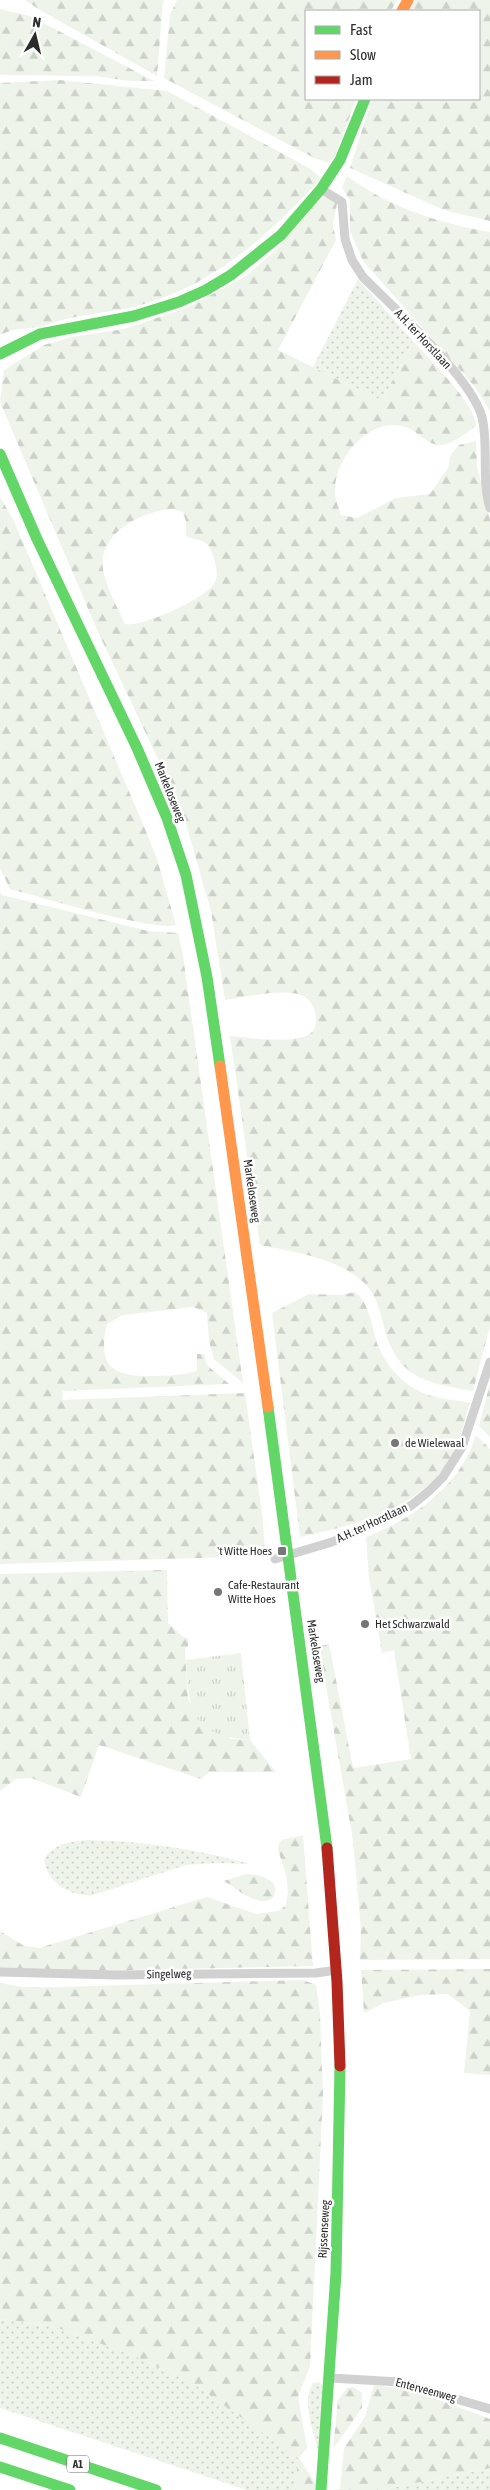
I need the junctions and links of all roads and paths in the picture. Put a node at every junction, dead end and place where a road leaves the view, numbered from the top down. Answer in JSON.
{"nodes":[{"id":1,"x":365,"y":100,"type":"edge"},
{"id":2,"x":321,"y":189,"type":"junction"},
{"id":3,"x":0,"y":354,"type":"edge"},
{"id":4,"x":0,"y":454,"type":"edge"},
{"id":5,"x":490,"y":508,"type":"edge"},
{"id":6,"x":490,"y":1362,"type":"edge"},
{"id":7,"x":288,"y":1556,"type":"junction"},
{"id":8,"x":275,"y":1559,"type":"dead end"},
{"id":9,"x":337,"y":1970,"type":"junction"},
{"id":10,"x":0,"y":1972,"type":"edge"},
{"id":11,"x":331,"y":2378,"type":"junction"},
{"id":12,"x":490,"y":2409,"type":"edge"},
{"id":13,"x":0,"y":2438,"type":"edge"},
{"id":14,"x":0,"y":2467,"type":"edge"},
{"id":15,"x":70,"y":2490,"type":"edge"},
{"id":16,"x":156,"y":2490,"type":"edge"},
{"id":17,"x":321,"y":2490,"type":"edge"}],
"edges":[{"from":1,"to":2,"type":"main road"},
{"from":2,"to":3,"type":"main road"},
{"from":2,"to":5,"type":"street","name":"A.H. ter Horstlaan"},
{"from":4,"to":7,"type":"main road","name":"Markeloseweg"},
{"from":6,"to":7,"type":"street","name":"A.H. ter Horstlaan"},
{"from":7,"to":8,"type":"street","name":"A.H. ter Horstlaan"},
{"from":7,"to":9,"type":"main road","name":"Markeloseweg"},
{"from":9,"to":10,"type":"street","name":"Singelweg"},
{"from":9,"to":11,"type":"main road","name":"Rijssenseweg"},
{"from":11,"to":12,"type":"street","name":"Enterveenweg"},
{"from":11,"to":17,"type":"main road","name":"Rijssenseweg"},
{"from":13,"to":16,"type":"main road","number":"A1"},
{"from":14,"to":15,"type":"main road","number":"A1"}]}
